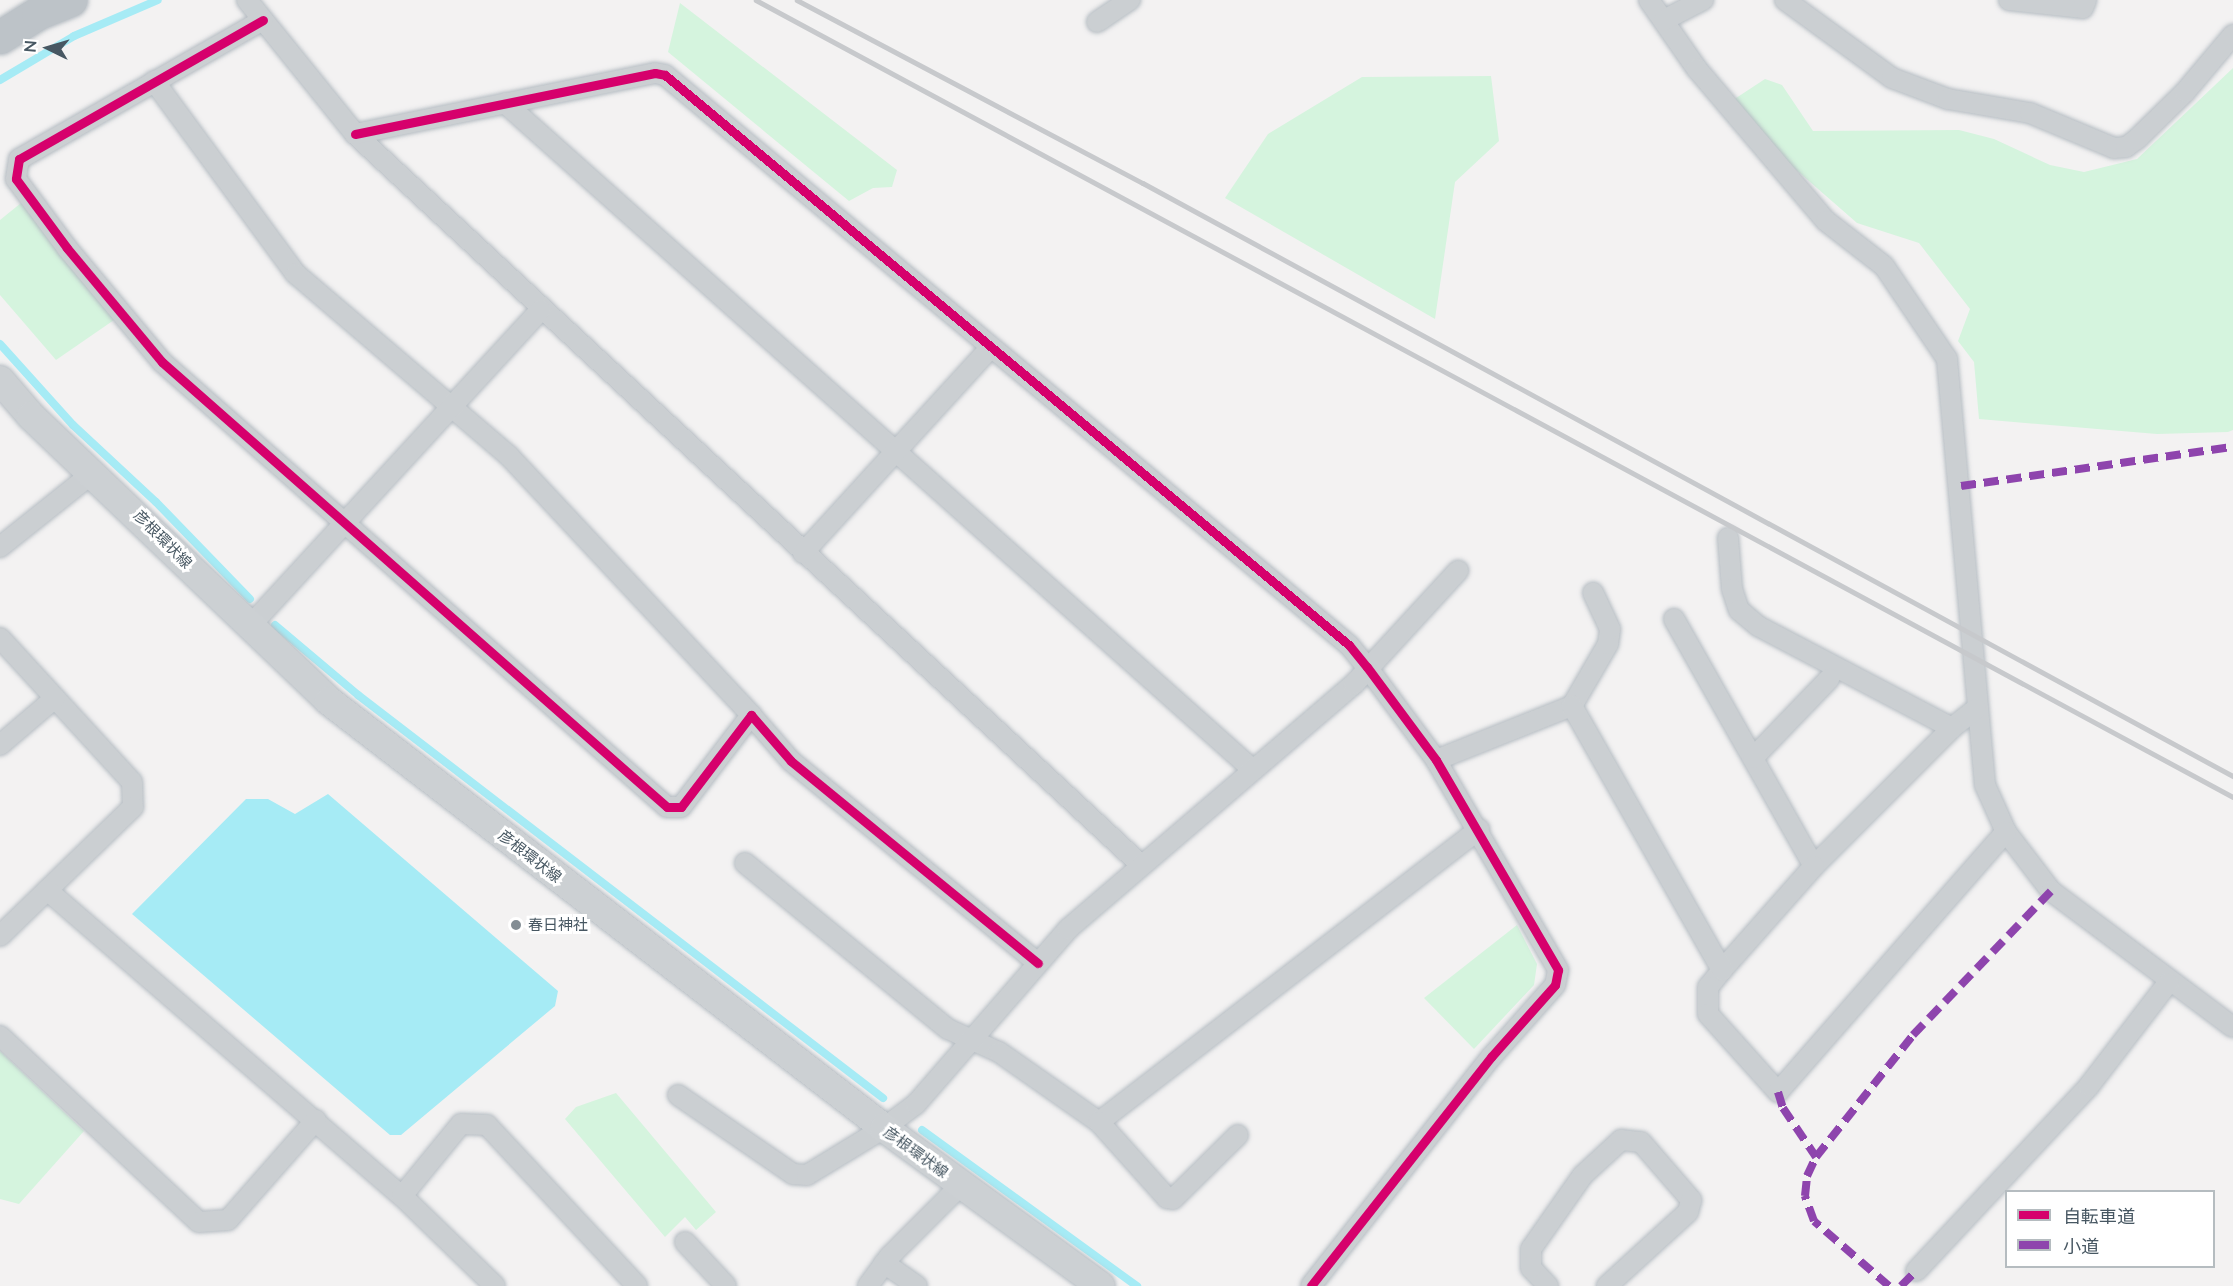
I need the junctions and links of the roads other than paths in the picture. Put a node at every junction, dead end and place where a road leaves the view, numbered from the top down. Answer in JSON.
{"nodes":[{"id":1,"x":71,"y":0,"type":"edge"},
{"id":2,"x":247,"y":0,"type":"edge"},
{"id":3,"x":1130,"y":0,"type":"edge"},
{"id":4,"x":1649,"y":0,"type":"edge"},
{"id":5,"x":1703,"y":0,"type":"edge"},
{"id":6,"x":1785,"y":0,"type":"edge"},
{"id":7,"x":2008,"y":0,"type":"edge"},
{"id":8,"x":2086,"y":0,"type":"edge"},
{"id":9,"x":263,"y":20,"type":"junction"},
{"id":10,"x":1664,"y":20,"type":"junction"},
{"id":11,"x":1097,"y":22,"type":"dead end"},
{"id":12,"x":2233,"y":34,"type":"edge"},
{"id":13,"x":0,"y":37,"type":"edge"},
{"id":14,"x":154,"y":81,"type":"junction"},
{"id":15,"x":505,"y":103,"type":"junction"},
{"id":16,"x":355,"y":134,"type":"junction"},
{"id":17,"x":541,"y":310,"type":"junction"},
{"id":18,"x":992,"y":347,"type":"junction"},
{"id":19,"x":0,"y":380,"type":"edge"},
{"id":20,"x":453,"y":407,"type":"junction"},
{"id":21,"x":896,"y":452,"type":"junction"},
{"id":22,"x":94,"y":472,"type":"junction"},
{"id":23,"x":345,"y":525,"type":"junction"},
{"id":24,"x":1728,"y":538,"type":"dead end"},
{"id":25,"x":0,"y":547,"type":"edge"},
{"id":26,"x":804,"y":553,"type":"junction"},
{"id":27,"x":1458,"y":570,"type":"dead end"},
{"id":28,"x":1593,"y":593,"type":"dead end"},
{"id":29,"x":1674,"y":619,"type":"dead end"},
{"id":30,"x":249,"y":627,"type":"junction"},
{"id":31,"x":0,"y":638,"type":"edge"},
{"id":32,"x":1367,"y":667,"type":"junction"},
{"id":33,"x":1829,"y":680,"type":"dead end"},
{"id":34,"x":56,"y":698,"type":"junction"},
{"id":35,"x":1572,"y":706,"type":"junction"},
{"id":36,"x":1976,"y":709,"type":"junction"},
{"id":37,"x":752,"y":716,"type":"junction"},
{"id":38,"x":1952,"y":728,"type":"junction"},
{"id":39,"x":0,"y":745,"type":"edge"},
{"id":40,"x":1753,"y":758,"type":"junction"},
{"id":41,"x":1436,"y":760,"type":"junction"},
{"id":42,"x":1253,"y":770,"type":"junction"},
{"id":43,"x":1479,"y":829,"type":"junction"},
{"id":44,"x":2006,"y":832,"type":"junction"},
{"id":45,"x":745,"y":863,"type":"dead end"},
{"id":46,"x":1141,"y":865,"type":"junction"},
{"id":47,"x":1814,"y":866,"type":"junction"},
{"id":48,"x":47,"y":890,"type":"junction"},
{"id":49,"x":0,"y":936,"type":"edge"},
{"id":50,"x":1038,"y":963,"type":"junction"},
{"id":51,"x":1722,"y":970,"type":"junction"},
{"id":52,"x":2168,"y":982,"type":"junction"},
{"id":53,"x":2233,"y":1027,"type":"edge"},
{"id":54,"x":0,"y":1036,"type":"edge"},
{"id":55,"x":974,"y":1041,"type":"junction"},
{"id":56,"x":678,"y":1095,"type":"dead end"},
{"id":57,"x":316,"y":1120,"type":"junction"},
{"id":58,"x":1099,"y":1122,"type":"junction"},
{"id":59,"x":884,"y":1128,"type":"junction"},
{"id":60,"x":1238,"y":1135,"type":"dead end"},
{"id":61,"x":961,"y":1185,"type":"junction"},
{"id":62,"x":402,"y":1196,"type":"junction"},
{"id":63,"x":684,"y":1242,"type":"dead end"},
{"id":64,"x":884,"y":1263,"type":"junction"},
{"id":65,"x":1916,"y":1271,"type":"dead end"},
{"id":66,"x":495,"y":1286,"type":"edge"},
{"id":67,"x":637,"y":1286,"type":"edge"},
{"id":68,"x":726,"y":1286,"type":"edge"},
{"id":69,"x":868,"y":1286,"type":"edge"},
{"id":70,"x":917,"y":1286,"type":"edge"},
{"id":71,"x":1101,"y":1286,"type":"edge"},
{"id":72,"x":1311,"y":1286,"type":"edge"},
{"id":73,"x":1548,"y":1286,"type":"edge"},
{"id":74,"x":1606,"y":1286,"type":"edge"}],
"edges":[{"from":1,"to":13,"type":"highway"},
{"from":2,"to":9,"type":"street"},
{"from":3,"to":11,"type":"street"},
{"from":4,"to":10,"type":"street"},
{"from":5,"to":10,"type":"street"},
{"from":6,"to":12,"type":"street"},
{"from":7,"to":8,"type":"street"},
{"from":9,"to":14,"type":"street"},
{"from":9,"to":16,"type":"street"},
{"from":10,"to":36,"type":"street"},
{"from":14,"to":20,"type":"street"},
{"from":14,"to":23,"type":"street"},
{"from":15,"to":16,"type":"street"},
{"from":15,"to":18,"type":"street"},
{"from":15,"to":21,"type":"street"},
{"from":16,"to":17,"type":"street"},
{"from":17,"to":20,"type":"street"},
{"from":17,"to":26,"type":"street"},
{"from":18,"to":21,"type":"street"},
{"from":18,"to":32,"type":"street"},
{"from":19,"to":22,"type":"main road","name":"彦根環状線"},
{"from":20,"to":23,"type":"street"},
{"from":20,"to":37,"type":"street"},
{"from":21,"to":26,"type":"street"},
{"from":21,"to":42,"type":"street"},
{"from":22,"to":25,"type":"street"},
{"from":22,"to":30,"type":"main road","name":"彦根環状線"},
{"from":23,"to":30,"type":"street"},
{"from":23,"to":37,"type":"street"},
{"from":24,"to":38,"type":"street"},
{"from":26,"to":46,"type":"street"},
{"from":27,"to":32,"type":"street"},
{"from":28,"to":35,"type":"street"},
{"from":29,"to":40,"type":"street"},
{"from":30,"to":59,"type":"main road","name":"彦根環状線"},
{"from":31,"to":34,"type":"street"},
{"from":32,"to":41,"type":"street"},
{"from":32,"to":42,"type":"street"},
{"from":33,"to":40,"type":"street"},
{"from":34,"to":39,"type":"street"},
{"from":34,"to":48,"type":"street"},
{"from":35,"to":41,"type":"street"},
{"from":35,"to":51,"type":"street"},
{"from":36,"to":38,"type":"street"},
{"from":36,"to":44,"type":"street"},
{"from":37,"to":50,"type":"street"},
{"from":38,"to":47,"type":"street"},
{"from":40,"to":47,"type":"street"},
{"from":41,"to":43,"type":"street"},
{"from":42,"to":46,"type":"street"},
{"from":43,"to":58,"type":"street"},
{"from":43,"to":72,"type":"street"},
{"from":44,"to":51,"type":"street"},
{"from":44,"to":52,"type":"street"},
{"from":45,"to":55,"type":"street"},
{"from":46,"to":50,"type":"street"},
{"from":47,"to":51,"type":"street"},
{"from":48,"to":49,"type":"street"},
{"from":48,"to":57,"type":"street"},
{"from":50,"to":55,"type":"street"},
{"from":52,"to":53,"type":"street"},
{"from":52,"to":65,"type":"street"},
{"from":54,"to":57,"type":"street"},
{"from":55,"to":58,"type":"street"},
{"from":55,"to":59,"type":"street"},
{"from":56,"to":59,"type":"street"},
{"from":57,"to":62,"type":"street"},
{"from":58,"to":60,"type":"street"},
{"from":59,"to":61,"type":"main road","name":"彦根環状線"},
{"from":61,"to":64,"type":"street"},
{"from":61,"to":71,"type":"main road","name":"彦根環状線"},
{"from":62,"to":66,"type":"street"},
{"from":62,"to":67,"type":"street"},
{"from":63,"to":68,"type":"street"},
{"from":64,"to":69,"type":"street"},
{"from":64,"to":70,"type":"street"},
{"from":73,"to":74,"type":"street"}]}
